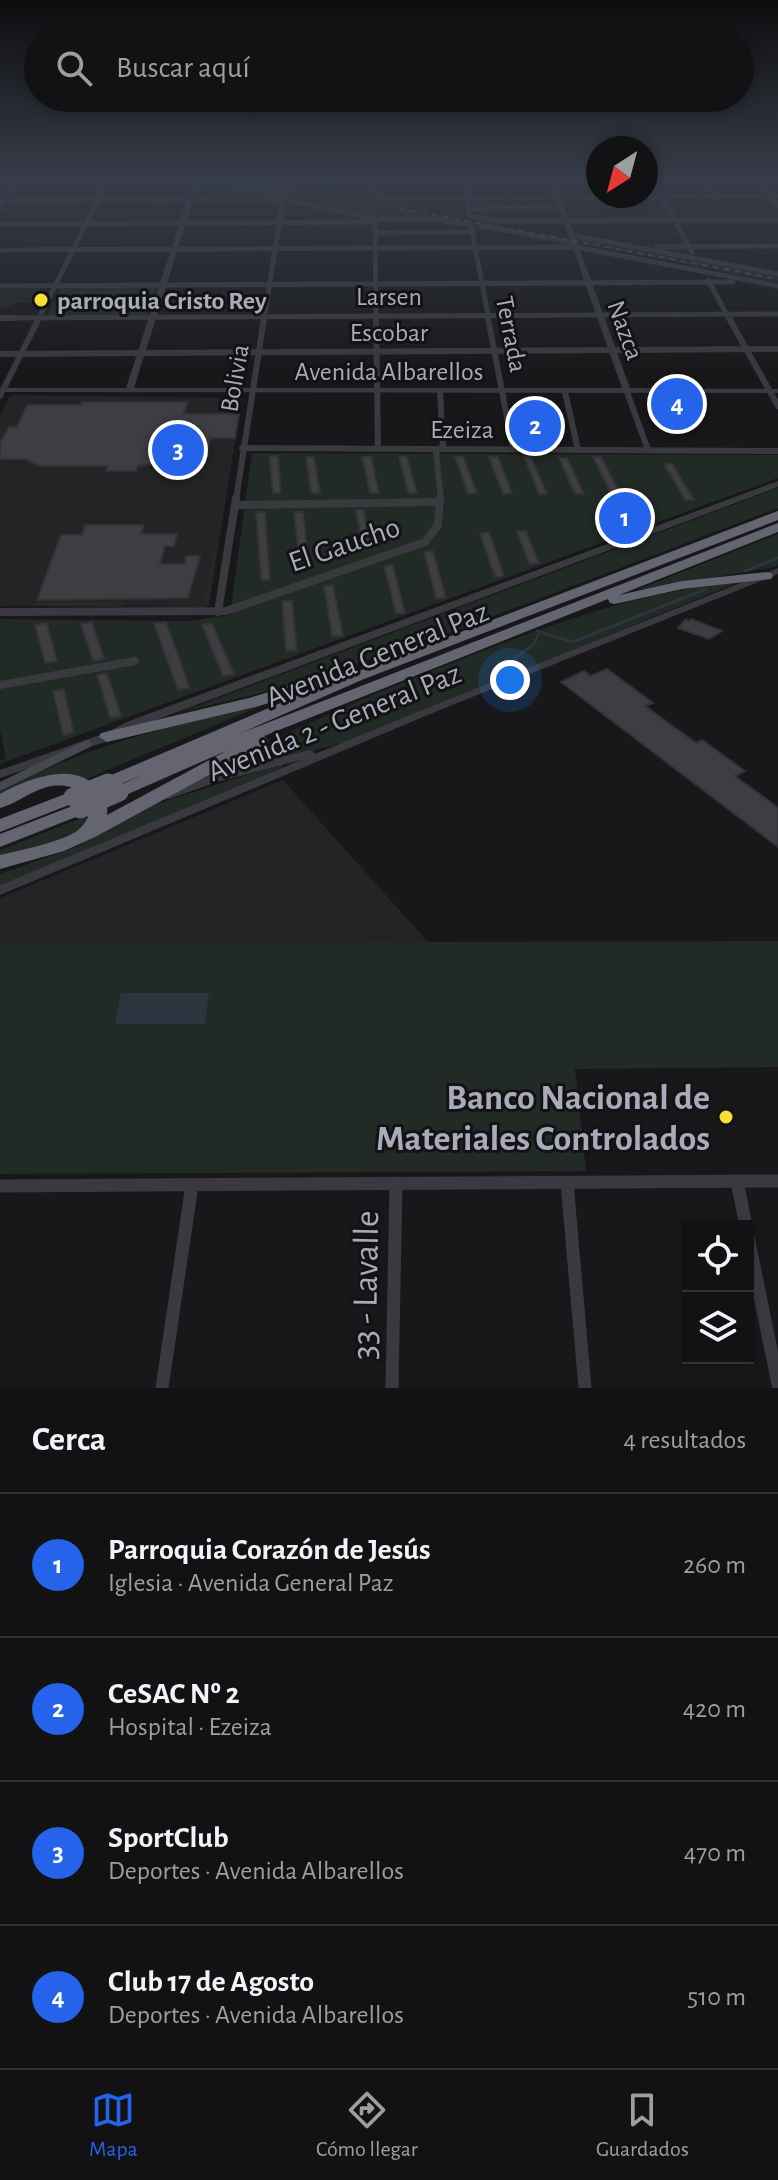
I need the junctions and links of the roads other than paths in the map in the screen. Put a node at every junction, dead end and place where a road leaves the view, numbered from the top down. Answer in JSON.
{"nodes":[{"id":1,"x":574,"y":242,"type":"edge"},
{"id":2,"x":77,"y":243,"type":"edge"},
{"id":3,"x":176,"y":243,"type":"edge"},
{"id":4,"x":276,"y":243,"type":"edge"},
{"id":5,"x":377,"y":243,"type":"edge"},
{"id":6,"x":474,"y":243,"type":"edge"},
{"id":7,"x":559,"y":243,"type":"edge"},
{"id":8,"x":577,"y":243,"type":"edge"},
{"id":9,"x":582,"y":243,"type":"edge"},
{"id":10,"x":687,"y":243,"type":"edge"},
{"id":11,"x":778,"y":246,"type":"edge"},
{"id":12,"x":475,"y":247,"type":"junction"},
{"id":13,"x":689,"y":247,"type":"junction"},
{"id":14,"x":275,"y":248,"type":"junction"},
{"id":15,"x":377,"y":248,"type":"junction"},
{"id":16,"x":636,"y":248,"type":"junction"},
{"id":17,"x":174,"y":249,"type":"junction"},
{"id":18,"x":0,"y":250,"type":"edge"},
{"id":19,"x":73,"y":250,"type":"junction"},
{"id":20,"x":695,"y":258,"type":"junction"},
{"id":21,"x":703,"y":272,"type":"junction"},
{"id":22,"x":778,"y":274,"type":"edge"},
{"id":23,"x":709,"y":282,"type":"junction"},
{"id":24,"x":755,"y":282,"type":"junction"},
{"id":25,"x":377,"y":283,"type":"junction"},
{"id":26,"x":482,"y":283,"type":"junction"},
{"id":27,"x":588,"y":283,"type":"junction"},
{"id":28,"x":271,"y":284,"type":"junction"},
{"id":29,"x":163,"y":285,"type":"junction"},
{"id":30,"x":0,"y":286,"type":"edge"},
{"id":31,"x":55,"y":286,"type":"junction"},
{"id":32,"x":778,"y":286,"type":"edge"},
{"id":33,"x":728,"y":314,"type":"junction"},
{"id":34,"x":778,"y":314,"type":"edge"},
{"id":35,"x":488,"y":315,"type":"junction"},
{"id":36,"x":599,"y":315,"type":"junction"},
{"id":37,"x":378,"y":316,"type":"junction"},
{"id":38,"x":152,"y":317,"type":"junction"},
{"id":39,"x":265,"y":317,"type":"junction"},
{"id":40,"x":0,"y":318,"type":"edge"},
{"id":41,"x":39,"y":318,"type":"junction"},
{"id":42,"x":778,"y":349,"type":"edge"},
{"id":43,"x":613,"y":350,"type":"junction"},
{"id":44,"x":747,"y":350,"type":"junction"},
{"id":45,"x":496,"y":351,"type":"junction"},
{"id":46,"x":377,"y":352,"type":"junction"},
{"id":47,"x":260,"y":353,"type":"junction"},
{"id":48,"x":0,"y":354,"type":"edge"},
{"id":49,"x":22,"y":354,"type":"junction"},
{"id":50,"x":141,"y":354,"type":"junction"},
{"id":51,"x":130,"y":389,"type":"junction"},
{"id":52,"x":252,"y":391,"type":"junction"},
{"id":53,"x":379,"y":391,"type":"junction"},
{"id":54,"x":440,"y":391,"type":"junction"},
{"id":55,"x":502,"y":391,"type":"junction"},
{"id":56,"x":774,"y":391,"type":"edge"},
{"id":57,"x":2,"y":392,"type":"edge"},
{"id":58,"x":565,"y":392,"type":"junction"},
{"id":59,"x":627,"y":392,"type":"junction"},
{"id":60,"x":778,"y":406,"type":"edge"},
{"id":61,"x":242,"y":448,"type":"junction"},
{"id":62,"x":378,"y":449,"type":"junction"},
{"id":63,"x":438,"y":449,"type":"junction"},
{"id":64,"x":513,"y":449,"type":"junction"},
{"id":65,"x":578,"y":450,"type":"junction"},
{"id":66,"x":648,"y":450,"type":"junction"},
{"id":67,"x":778,"y":451,"type":"edge"},
{"id":68,"x":778,"y":484,"type":"edge"},
{"id":69,"x":439,"y":502,"type":"junction"},
{"id":70,"x":235,"y":505,"type":"junction"},
{"id":71,"x":778,"y":515,"type":"edge"},
{"id":72,"x":778,"y":527,"type":"edge"},
{"id":73,"x":772,"y":573,"type":"edge"},
{"id":74,"x":0,"y":612,"type":"edge"},
{"id":75,"x":218,"y":612,"type":"junction"},
{"id":76,"x":555,"y":614,"type":"junction"},
{"id":77,"x":417,"y":653,"type":"junction"},
{"id":78,"x":135,"y":661,"type":"dead end"},
{"id":79,"x":0,"y":685,"type":"edge"},
{"id":80,"x":347,"y":696,"type":"junction"},
{"id":81,"x":107,"y":737,"type":"junction"},
{"id":82,"x":356,"y":741,"type":"junction"},
{"id":83,"x":86,"y":744,"type":"junction"},
{"id":84,"x":0,"y":774,"type":"edge"},
{"id":85,"x":0,"y":787,"type":"edge"},
{"id":86,"x":113,"y":787,"type":"junction"},
{"id":87,"x":0,"y":802,"type":"edge"},
{"id":88,"x":76,"y":803,"type":"junction"},
{"id":89,"x":135,"y":808,"type":"junction"},
{"id":90,"x":0,"y":826,"type":"edge"},
{"id":91,"x":76,"y":839,"type":"junction"},
{"id":92,"x":0,"y":841,"type":"edge"},
{"id":93,"x":58,"y":846,"type":"junction"},
{"id":94,"x":0,"y":862,"type":"edge"},
{"id":95,"x":0,"y":871,"type":"edge"},
{"id":96,"x":0,"y":890,"type":"edge"},
{"id":97,"x":737,"y":1181,"type":"junction"},
{"id":98,"x":778,"y":1181,"type":"edge"},
{"id":99,"x":396,"y":1183,"type":"junction"},
{"id":100,"x":567,"y":1183,"type":"junction"},
{"id":101,"x":192,"y":1185,"type":"junction"},
{"id":102,"x":0,"y":1186,"type":"edge"},
{"id":103,"x":745,"y":1220,"type":"edge"},
{"id":104,"x":754,"y":1266,"type":"edge"},
{"id":105,"x":778,"y":1384,"type":"edge"},
{"id":106,"x":162,"y":1388,"type":"edge"},
{"id":107,"x":392,"y":1388,"type":"edge"},
{"id":108,"x":585,"y":1388,"type":"edge"}],
"edges":[{"from":1,"to":27,"type":"street","name":"Nazca"},
{"from":2,"to":19,"type":"street"},
{"from":3,"to":17,"type":"street"},
{"from":4,"to":14,"type":"street","name":"Bolivia"},
{"from":5,"to":15,"type":"street"},
{"from":6,"to":12,"type":"street","name":"Terrada"},
{"from":7,"to":12,"type":"street"},
{"from":8,"to":21,"type":"street"},
{"from":9,"to":16,"type":"street"},
{"from":10,"to":13,"type":"street"},
{"from":11,"to":13,"type":"street"},
{"from":12,"to":15,"type":"street"},
{"from":12,"to":26,"type":"street","name":"Terrada"},
{"from":13,"to":16,"type":"street"},
{"from":13,"to":20,"type":"street"},
{"from":14,"to":15,"type":"street"},
{"from":14,"to":17,"type":"street"},
{"from":14,"to":28,"type":"street","name":"Bolivia"},
{"from":15,"to":25,"type":"street"},
{"from":16,"to":20,"type":"street"},
{"from":17,"to":19,"type":"street"},
{"from":17,"to":29,"type":"street"},
{"from":18,"to":19,"type":"street"},
{"from":19,"to":31,"type":"street"},
{"from":20,"to":22,"type":"street"},
{"from":21,"to":23,"type":"street"},
{"from":21,"to":24,"type":"street"},
{"from":23,"to":24,"type":"street"},
{"from":23,"to":27,"type":"street"},
{"from":23,"to":33,"type":"street"},
{"from":24,"to":32,"type":"street"},
{"from":25,"to":26,"type":"street"},
{"from":25,"to":28,"type":"street"},
{"from":25,"to":37,"type":"street"},
{"from":26,"to":27,"type":"street"},
{"from":26,"to":35,"type":"street","name":"Terrada"},
{"from":27,"to":36,"type":"street","name":"Nazca"},
{"from":28,"to":29,"type":"street"},
{"from":28,"to":39,"type":"street","name":"Bolivia"},
{"from":29,"to":31,"type":"street"},
{"from":29,"to":38,"type":"street"},
{"from":30,"to":31,"type":"street"},
{"from":31,"to":41,"type":"street"},
{"from":33,"to":34,"type":"street","name":"Larsen"},
{"from":33,"to":36,"type":"street","name":"Larsen"},
{"from":33,"to":44,"type":"street"},
{"from":35,"to":36,"type":"street","name":"Larsen"},
{"from":35,"to":37,"type":"street","name":"Larsen"},
{"from":35,"to":45,"type":"street","name":"Terrada"},
{"from":36,"to":43,"type":"street","name":"Nazca"},
{"from":37,"to":39,"type":"street","name":"Larsen"},
{"from":37,"to":46,"type":"street"},
{"from":38,"to":39,"type":"street","name":"Larsen"},
{"from":38,"to":41,"type":"street","name":"Larsen"},
{"from":38,"to":50,"type":"street"},
{"from":39,"to":47,"type":"street","name":"Bolivia"},
{"from":40,"to":41,"type":"street","name":"Larsen"},
{"from":41,"to":49,"type":"street"},
{"from":42,"to":44,"type":"street","name":"Escobar"},
{"from":43,"to":44,"type":"street","name":"Escobar"},
{"from":43,"to":45,"type":"street","name":"Escobar"},
{"from":43,"to":59,"type":"street","name":"Nazca"},
{"from":44,"to":56,"type":"street"},
{"from":45,"to":46,"type":"street","name":"Escobar"},
{"from":45,"to":55,"type":"street","name":"Terrada"},
{"from":46,"to":47,"type":"street","name":"Escobar"},
{"from":46,"to":53,"type":"street"},
{"from":47,"to":50,"type":"street","name":"Escobar"},
{"from":47,"to":52,"type":"street","name":"Bolivia"},
{"from":48,"to":49,"type":"street","name":"Escobar"},
{"from":49,"to":50,"type":"street","name":"Escobar"},
{"from":49,"to":57,"type":"street"},
{"from":50,"to":51,"type":"street"},
{"from":51,"to":52,"type":"street","name":"Avenida Albarellos"},
{"from":51,"to":57,"type":"street","name":"Avenida Albarellos"},
{"from":52,"to":53,"type":"street","name":"Avenida Albarellos"},
{"from":52,"to":61,"type":"street","name":"Bolivia"},
{"from":53,"to":54,"type":"street","name":"Avenida Albarellos"},
{"from":53,"to":62,"type":"street"},
{"from":54,"to":55,"type":"street","name":"Avenida Albarellos"},
{"from":54,"to":63,"type":"street","name":"El Gaucho"},
{"from":55,"to":58,"type":"street","name":"Avenida Albarellos"},
{"from":55,"to":64,"type":"street","name":"Terrada"},
{"from":56,"to":59,"type":"street","name":"Avenida Albarellos"},
{"from":56,"to":60,"type":"street"},
{"from":58,"to":59,"type":"street","name":"Avenida Albarellos"},
{"from":58,"to":65,"type":"street"},
{"from":59,"to":66,"type":"street","name":"Nazca"},
{"from":61,"to":62,"type":"street","name":"Ezeiza"},
{"from":61,"to":70,"type":"street","name":"Bolivia"},
{"from":62,"to":63,"type":"street","name":"Ezeiza"},
{"from":63,"to":64,"type":"street","name":"Ezeiza"},
{"from":63,"to":69,"type":"street","name":"El Gaucho"},
{"from":64,"to":65,"type":"street","name":"Ezeiza"},
{"from":65,"to":66,"type":"street","name":"Ezeiza"},
{"from":66,"to":67,"type":"street","name":"Ezeiza"},
{"from":68,"to":81,"type":"street","name":"Avenida General Paz"},
{"from":69,"to":70,"type":"street"},
{"from":69,"to":75,"type":"street","name":"El Gaucho"},
{"from":70,"to":75,"type":"street","name":"Bolivia"},
{"from":71,"to":77,"type":"highway","name":"Avenida General Paz"},
{"from":72,"to":76,"type":"highway","name":"Avenida General Paz"},
{"from":73,"to":76,"type":"highway"},
{"from":73,"to":82,"type":"street","name":"Avenida 2 - General Paz"},
{"from":74,"to":75,"type":"street","name":"El Gaucho"},
{"from":76,"to":80,"type":"highway","name":"Avenida General Paz"},
{"from":77,"to":81,"type":"highway"},
{"from":77,"to":86,"type":"highway","name":"Avenida General Paz"},
{"from":78,"to":79,"type":"street"},
{"from":80,"to":86,"type":"highway","name":"Avenida General Paz"},
{"from":80,"to":89,"type":"highway"},
{"from":81,"to":83,"type":"street","name":"Avenida General Paz"},
{"from":82,"to":89,"type":"street"},
{"from":82,"to":96,"type":"street","name":"Avenida 2 - General Paz"},
{"from":83,"to":84,"type":"street","name":"Avenida General Paz"},
{"from":83,"to":85,"type":"main road"},
{"from":86,"to":88,"type":"highway","name":"Avenida General Paz","bridge":true},
{"from":87,"to":91,"type":"highway"},
{"from":88,"to":90,"type":"highway","name":"Avenida General Paz"},
{"from":88,"to":92,"type":"highway","name":"Avenida General Paz"},
{"from":89,"to":91,"type":"highway"},
{"from":91,"to":93,"type":"highway"},
{"from":93,"to":94,"type":"highway"},
{"from":93,"to":95,"type":"highway"},
{"from":97,"to":98,"type":"street"},
{"from":97,"to":100,"type":"street"},
{"from":97,"to":103,"type":"street"},
{"from":99,"to":100,"type":"street"},
{"from":99,"to":101,"type":"street"},
{"from":99,"to":107,"type":"street","name":"33 - Lavalle"},
{"from":100,"to":108,"type":"street"},
{"from":101,"to":102,"type":"street"},
{"from":101,"to":106,"type":"street"},
{"from":104,"to":105,"type":"street"}]}
